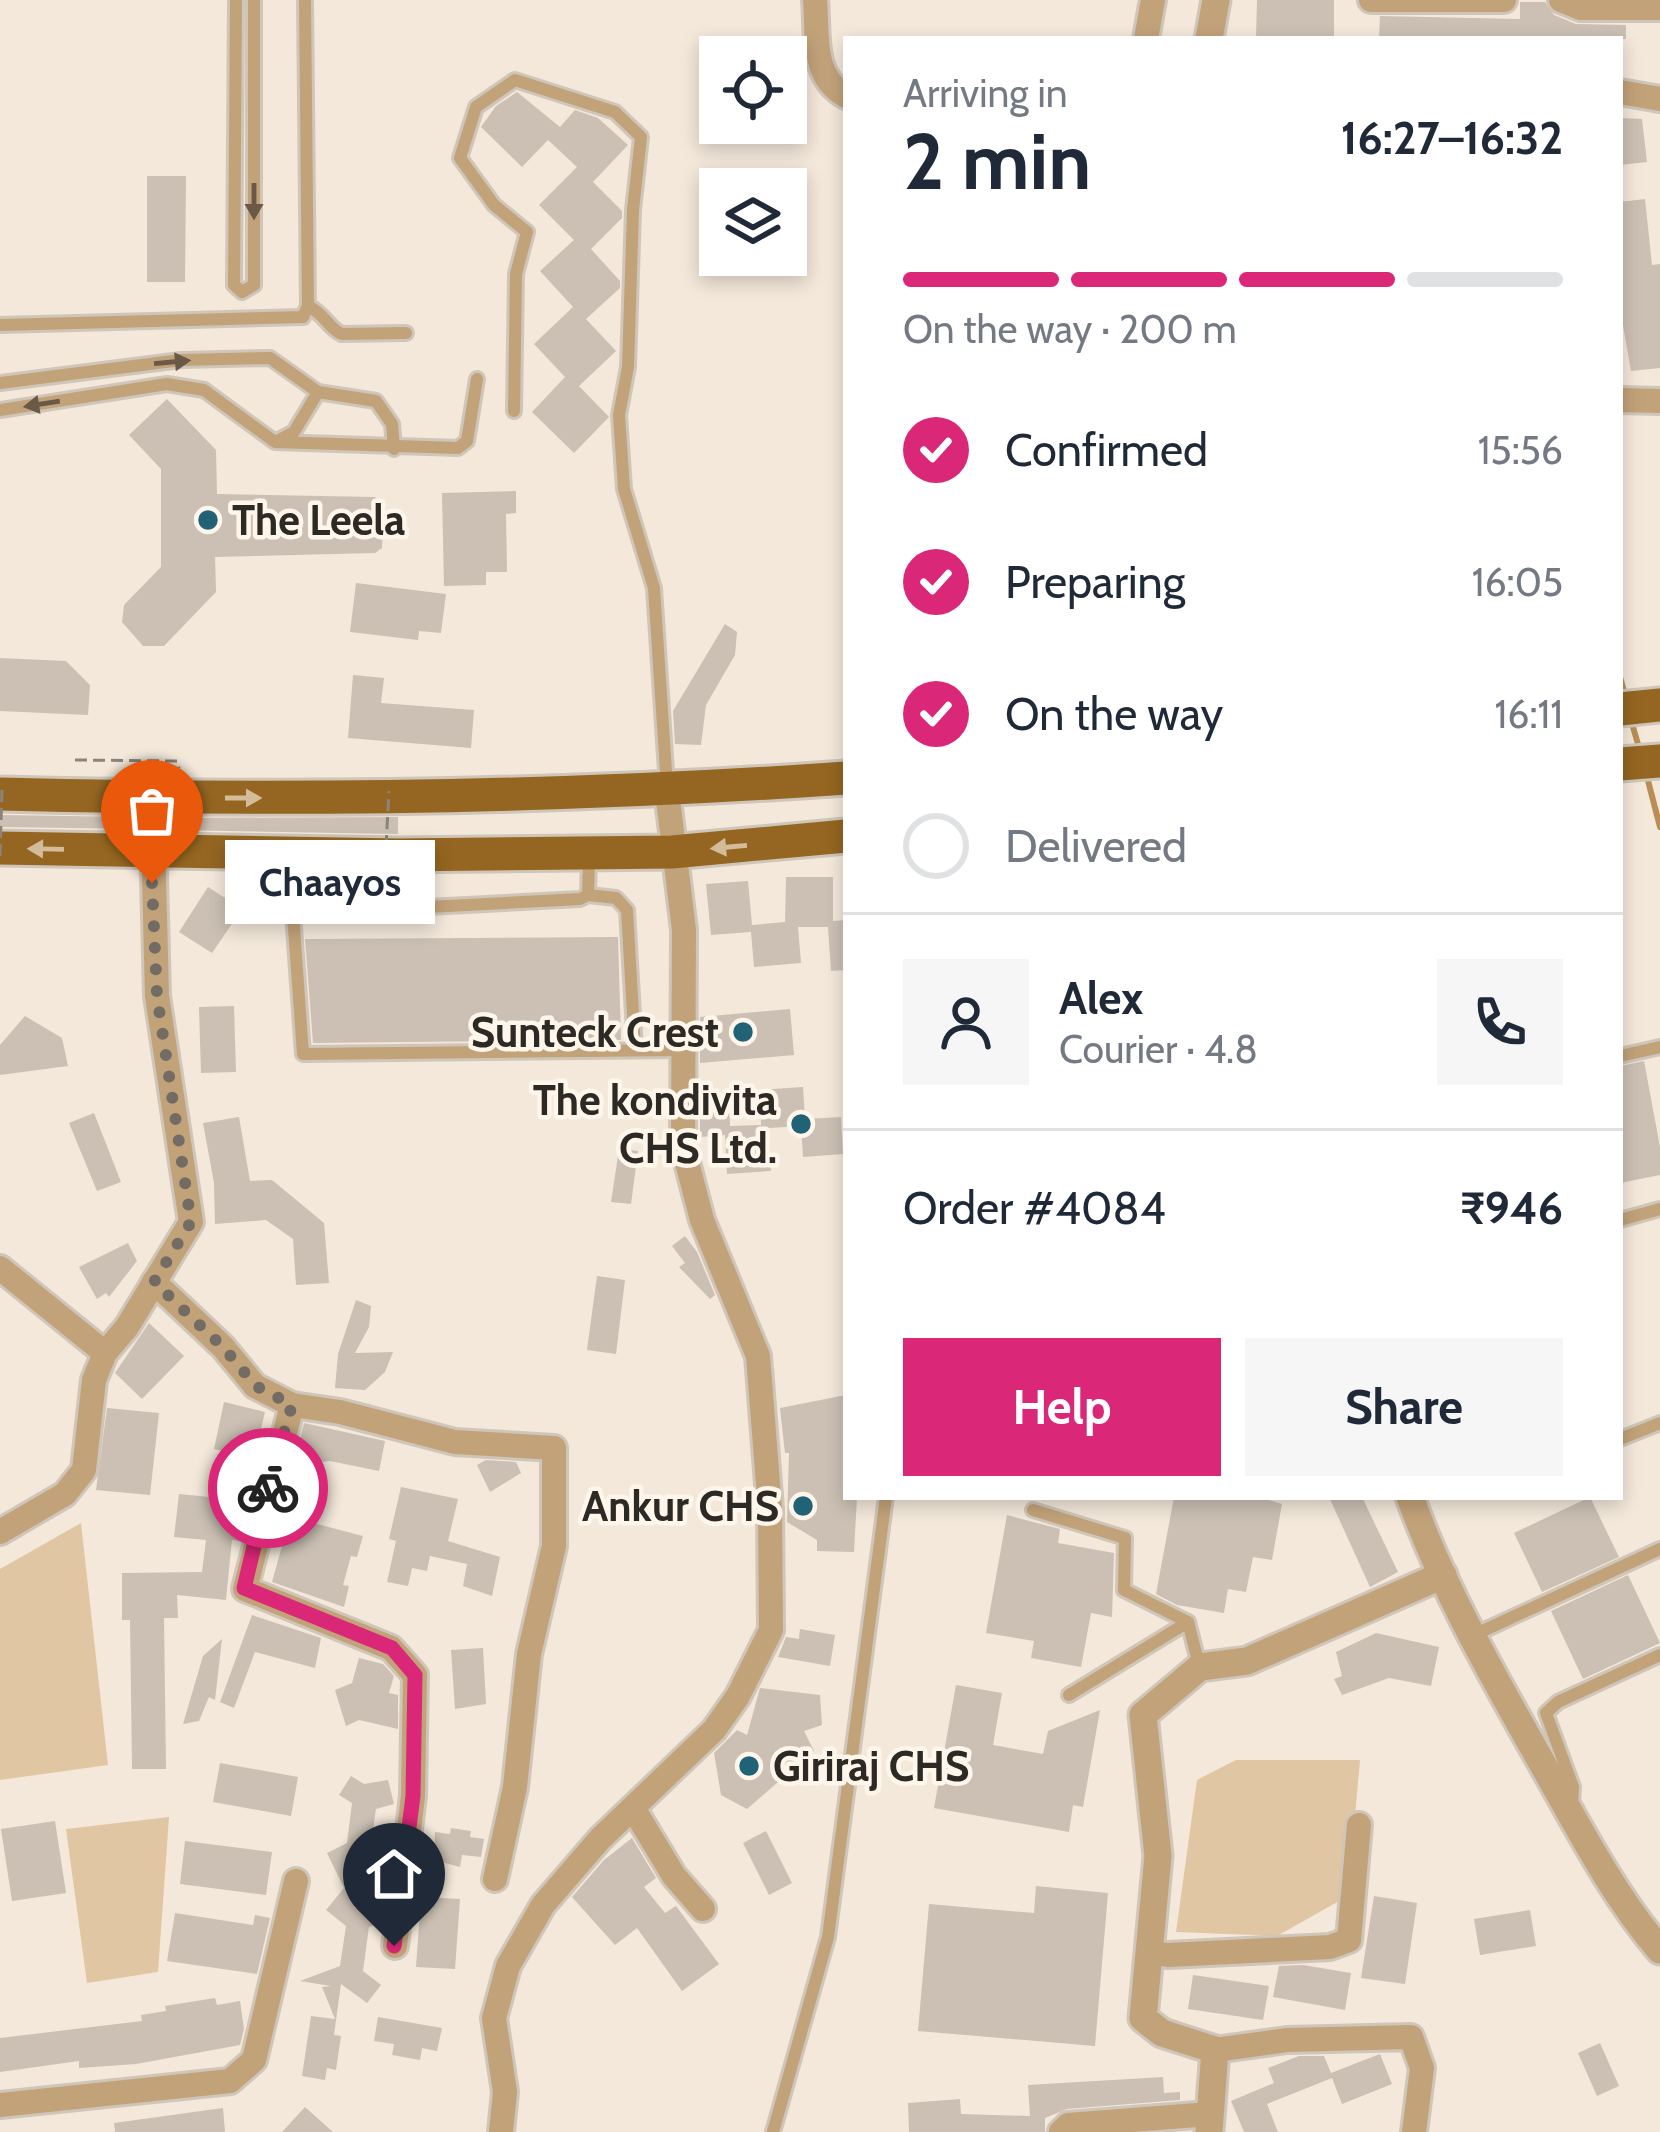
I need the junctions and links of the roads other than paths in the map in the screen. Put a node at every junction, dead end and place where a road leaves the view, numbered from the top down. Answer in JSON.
{"nodes":[{"id":1,"x":236,"y":0,"type":"edge"},
{"id":2,"x":254,"y":0,"type":"edge"},
{"id":3,"x":305,"y":0,"type":"edge"},
{"id":4,"x":815,"y":0,"type":"edge"},
{"id":5,"x":1153,"y":0,"type":"edge"},
{"id":6,"x":1216,"y":0,"type":"edge"},
{"id":7,"x":1370,"y":0,"type":"edge"},
{"id":8,"x":1504,"y":0,"type":"edge"},
{"id":9,"x":1561,"y":0,"type":"edge"},
{"id":10,"x":1660,"y":8,"type":"edge"},
{"id":11,"x":1147,"y":36,"type":"edge"},
{"id":12,"x":1210,"y":36,"type":"edge"},
{"id":13,"x":1623,"y":93,"type":"edge"},
{"id":14,"x":843,"y":94,"type":"edge"},
{"id":15,"x":1660,"y":99,"type":"edge"},
{"id":16,"x":235,"y":128,"type":"junction"},
{"id":17,"x":254,"y":130,"type":"junction"},
{"id":18,"x":242,"y":292,"type":"junction"},
{"id":19,"x":308,"y":306,"type":"junction"},
{"id":20,"x":240,"y":322,"type":"junction"},
{"id":21,"x":0,"y":325,"type":"edge"},
{"id":22,"x":406,"y":333,"type":"dead end"},
{"id":23,"x":477,"y":379,"type":"dead end"},
{"id":24,"x":0,"y":382,"type":"edge"},
{"id":25,"x":318,"y":392,"type":"junction"},
{"id":26,"x":1623,"y":400,"type":"edge"},
{"id":27,"x":1660,"y":401,"type":"edge"},
{"id":28,"x":0,"y":410,"type":"edge"},
{"id":29,"x":514,"y":411,"type":"dead end"},
{"id":30,"x":275,"y":442,"type":"junction"},
{"id":31,"x":394,"y":449,"type":"junction"},
{"id":32,"x":1660,"y":761,"type":"edge"},
{"id":33,"x":1623,"y":764,"type":"edge"},
{"id":34,"x":843,"y":778,"type":"edge"},
{"id":35,"x":667,"y":790,"type":"junction"},
{"id":36,"x":1,"y":791,"type":"edge"},
{"id":37,"x":152,"y":798,"type":"junction"},
{"id":38,"x":843,"y":836,"type":"edge"},
{"id":39,"x":152,"y":851,"type":"junction"},
{"id":40,"x":0,"y":852,"type":"edge"},
{"id":41,"x":672,"y":852,"type":"junction"},
{"id":42,"x":289,"y":853,"type":"junction"},
{"id":43,"x":589,"y":853,"type":"junction"},
{"id":44,"x":589,"y":895,"type":"junction"},
{"id":45,"x":293,"y":914,"type":"junction"},
{"id":46,"x":1660,"y":1047,"type":"edge"},
{"id":47,"x":634,"y":1049,"type":"junction"},
{"id":48,"x":684,"y":1050,"type":"junction"},
{"id":49,"x":1623,"y":1055,"type":"edge"},
{"id":50,"x":1660,"y":1209,"type":"edge"},
{"id":51,"x":1623,"y":1219,"type":"edge"},
{"id":52,"x":0,"y":1268,"type":"edge"},
{"id":53,"x":154,"y":1282,"type":"junction"},
{"id":54,"x":105,"y":1353,"type":"junction"},
{"id":55,"x":292,"y":1405,"type":"junction"},
{"id":56,"x":1660,"y":1424,"type":"edge"},
{"id":57,"x":1623,"y":1438,"type":"edge"},
{"id":58,"x":886,"y":1500,"type":"edge"},
{"id":59,"x":1411,"y":1500,"type":"edge"},
{"id":60,"x":1033,"y":1510,"type":"dead end"},
{"id":61,"x":0,"y":1532,"type":"edge"},
{"id":62,"x":1660,"y":1549,"type":"edge"},
{"id":63,"x":1443,"y":1574,"type":"junction"},
{"id":64,"x":1188,"y":1622,"type":"junction"},
{"id":65,"x":1474,"y":1635,"type":"junction"},
{"id":66,"x":1660,"y":1655,"type":"edge"},
{"id":67,"x":1200,"y":1666,"type":"junction"},
{"id":68,"x":1069,"y":1695,"type":"dead end"},
{"id":69,"x":633,"y":1808,"type":"junction"},
{"id":70,"x":1571,"y":1814,"type":"junction"},
{"id":71,"x":1359,"y":1825,"type":"dead end"},
{"id":72,"x":495,"y":1879,"type":"dead end"},
{"id":73,"x":296,"y":1882,"type":"dead end"},
{"id":74,"x":703,"y":1910,"type":"dead end"},
{"id":75,"x":394,"y":1946,"type":"dead end"},
{"id":76,"x":1660,"y":1950,"type":"edge"},
{"id":77,"x":1149,"y":1952,"type":"junction"},
{"id":78,"x":1215,"y":2050,"type":"junction"},
{"id":79,"x":0,"y":2105,"type":"edge"},
{"id":80,"x":1210,"y":2123,"type":"edge"},
{"id":81,"x":501,"y":2132,"type":"edge"},
{"id":82,"x":773,"y":2132,"type":"edge"},
{"id":83,"x":1061,"y":2132,"type":"edge"},
{"id":84,"x":1414,"y":2132,"type":"edge"}],
"edges":[{"from":1,"to":16,"type":"lane"},
{"from":2,"to":17,"type":"lane"},
{"from":3,"to":19,"type":"lane"},
{"from":4,"to":14,"type":"street"},
{"from":5,"to":11,"type":"street"},
{"from":6,"to":12,"type":"street"},
{"from":7,"to":8,"type":"street"},
{"from":9,"to":10,"type":"street"},
{"from":13,"to":15,"type":"street"},
{"from":16,"to":17,"type":"lane"},
{"from":16,"to":18,"type":"lane"},
{"from":17,"to":18,"type":"lane","one_way":true},
{"from":18,"to":20,"type":"lane"},
{"from":19,"to":20,"type":"lane"},
{"from":19,"to":22,"type":"lane"},
{"from":20,"to":21,"type":"lane"},
{"from":23,"to":31,"type":"lane"},
{"from":24,"to":25,"type":"lane","one_way":true},
{"from":25,"to":30,"type":"lane"},
{"from":25,"to":31,"type":"lane"},
{"from":26,"to":27,"type":"street"},
{"from":30,"to":28,"type":"lane","one_way":true},
{"from":29,"to":35,"type":"lane"},
{"from":30,"to":31,"type":"lane"},
{"from":32,"to":33,"type":"main road"},
{"from":34,"to":35,"type":"main road"},
{"from":37,"to":35,"type":"main road","one_way":true},
{"from":35,"to":41,"type":"street"},
{"from":36,"to":37,"type":"main road"},
{"from":37,"to":39,"type":"street"},
{"from":38,"to":41,"type":"main road","one_way":true},
{"from":39,"to":40,"type":"main road","one_way":true},
{"from":39,"to":42,"type":"main road"},
{"from":39,"to":53,"type":"street"},
{"from":41,"to":43,"type":"main road"},
{"from":41,"to":48,"type":"street"},
{"from":42,"to":43,"type":"main road"},
{"from":42,"to":45,"type":"lane"},
{"from":43,"to":44,"type":"lane"},
{"from":44,"to":45,"type":"lane"},
{"from":44,"to":47,"type":"lane"},
{"from":45,"to":47,"type":"lane"},
{"from":46,"to":49,"type":"lane"},
{"from":47,"to":48,"type":"lane"},
{"from":48,"to":69,"type":"street"},
{"from":50,"to":51,"type":"lane"},
{"from":52,"to":54,"type":"street"},
{"from":53,"to":54,"type":"street"},
{"from":53,"to":55,"type":"street"},
{"from":54,"to":61,"type":"street"},
{"from":55,"to":72,"type":"street"},
{"from":55,"to":75,"type":"street"},
{"from":56,"to":57,"type":"lane"},
{"from":58,"to":82,"type":"lane"},
{"from":59,"to":63,"type":"street"},
{"from":60,"to":64,"type":"lane"},
{"from":62,"to":65,"type":"lane"},
{"from":63,"to":65,"type":"street"},
{"from":63,"to":67,"type":"street"},
{"from":64,"to":67,"type":"lane"},
{"from":64,"to":68,"type":"lane"},
{"from":65,"to":70,"type":"street"},
{"from":66,"to":70,"type":"lane"},
{"from":67,"to":77,"type":"street"},
{"from":69,"to":74,"type":"street"},
{"from":69,"to":81,"type":"street"},
{"from":70,"to":76,"type":"street"},
{"from":71,"to":77,"type":"street"},
{"from":73,"to":79,"type":"street"},
{"from":77,"to":78,"type":"street"},
{"from":78,"to":80,"type":"street"},
{"from":78,"to":84,"type":"street"},
{"from":80,"to":83,"type":"street"}]}
